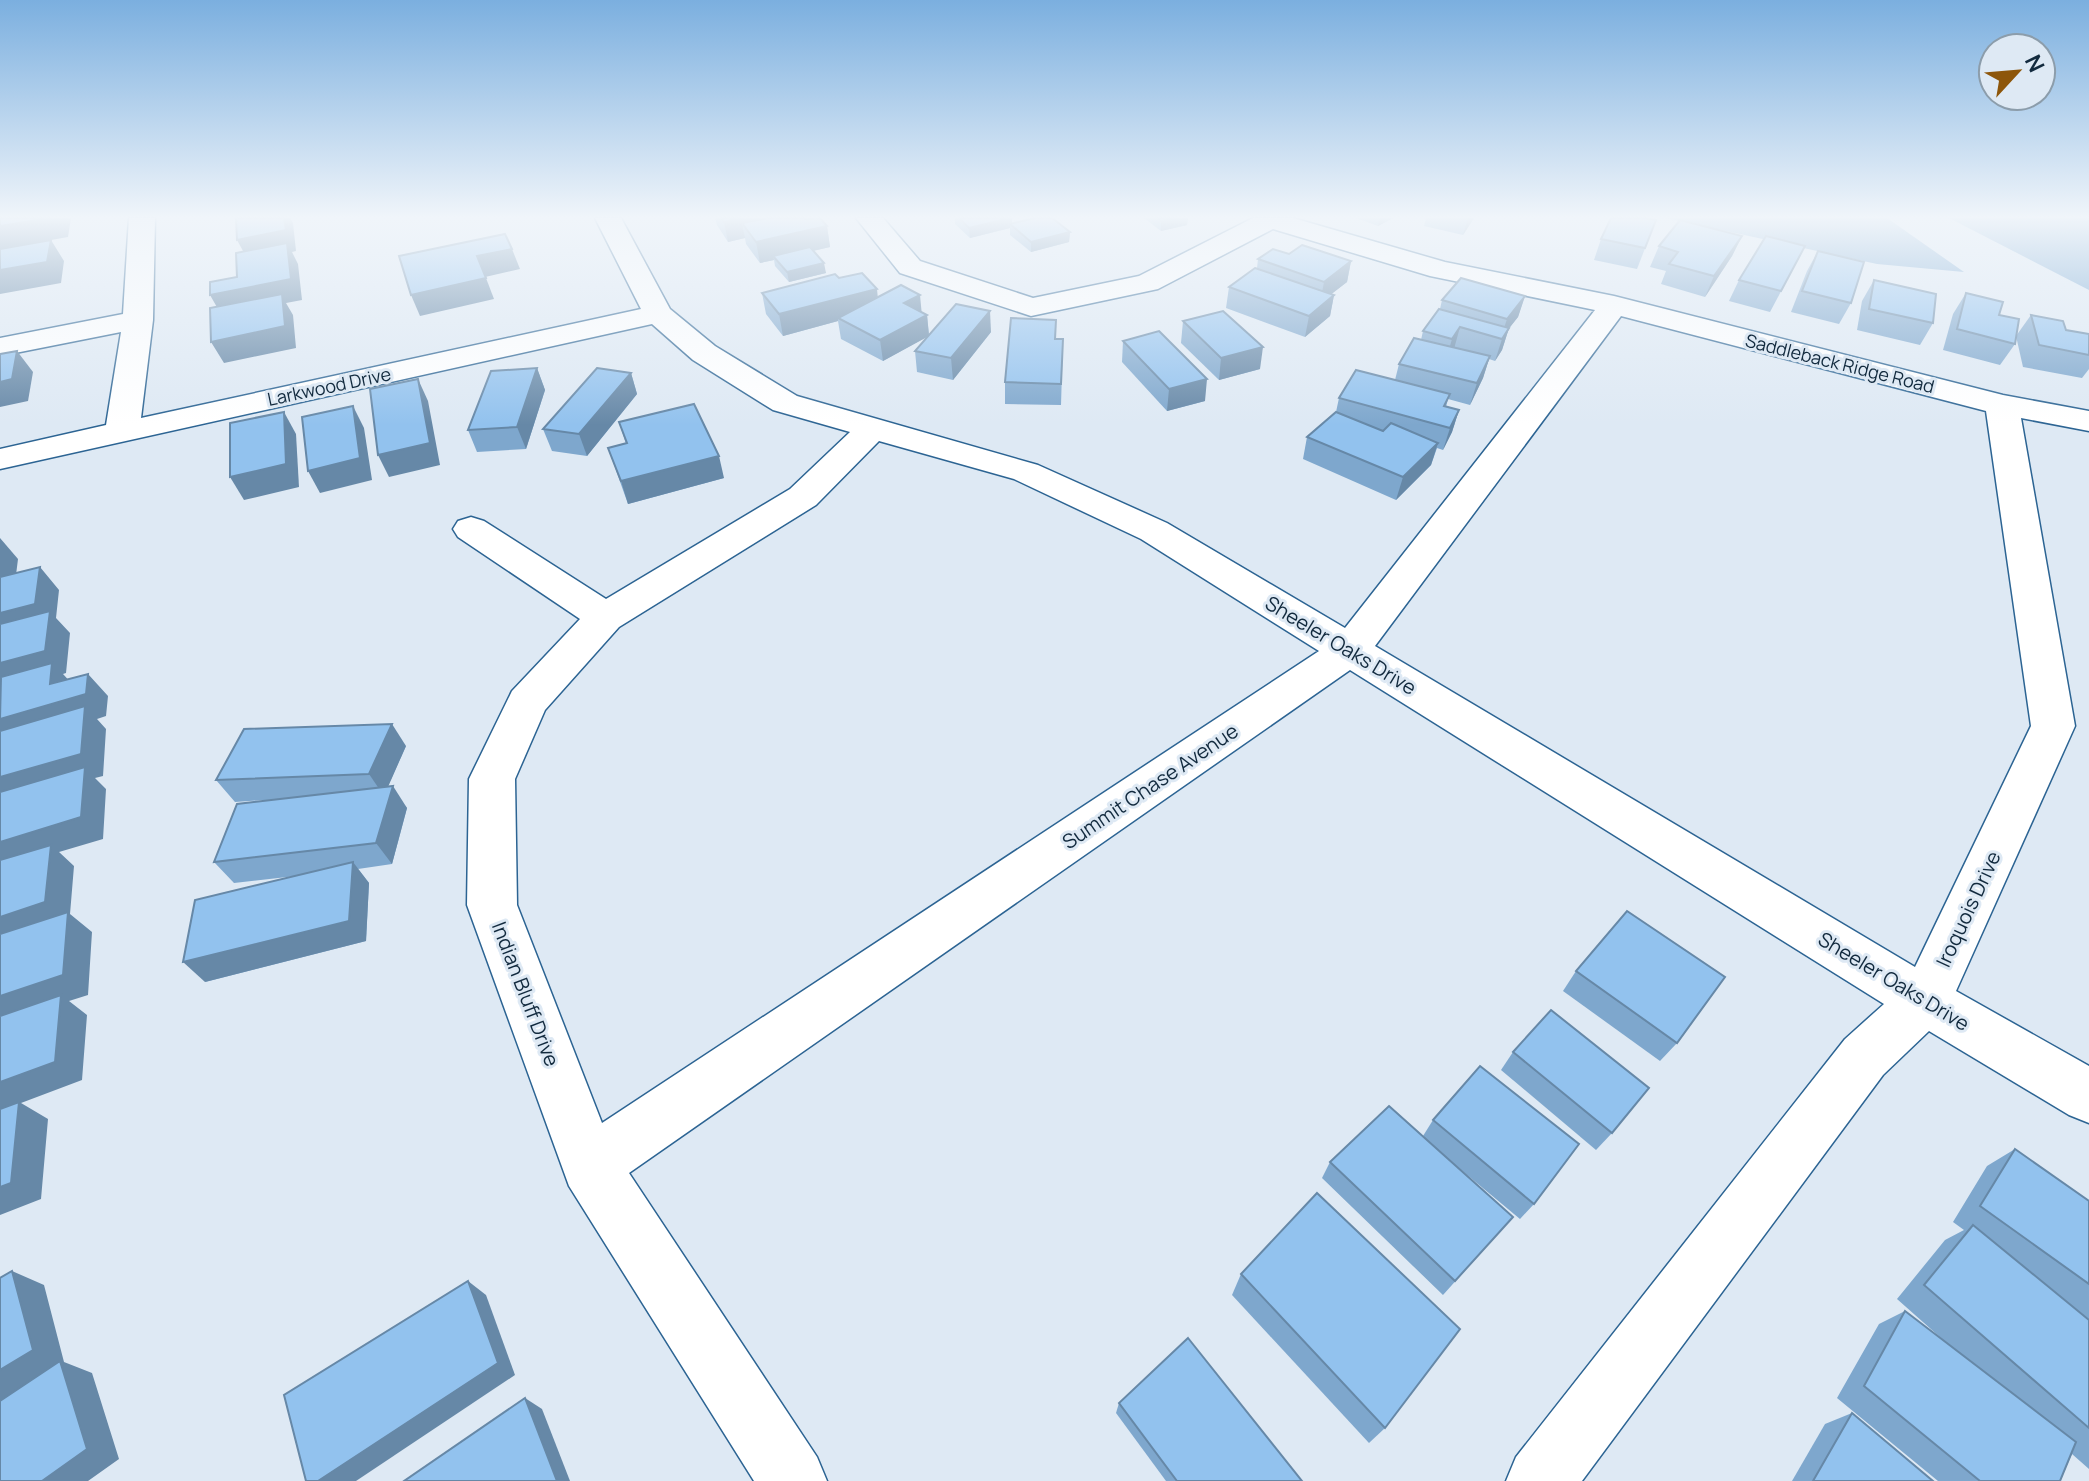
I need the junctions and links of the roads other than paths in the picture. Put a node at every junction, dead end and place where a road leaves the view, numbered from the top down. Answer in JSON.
{"nodes":[{"id":1,"x":139,"y":287,"type":"edge"},
{"id":2,"x":644,"y":287,"type":"edge"},
{"id":3,"x":971,"y":287,"type":"edge"},
{"id":4,"x":1128,"y":287,"type":"edge"},
{"id":5,"x":1525,"y":287,"type":"edge"},
{"id":6,"x":1614,"y":305,"type":"junction"},
{"id":7,"x":658,"y":314,"type":"junction"},
{"id":8,"x":138,"y":320,"type":"junction"},
{"id":9,"x":0,"y":347,"type":"edge"},
{"id":10,"x":2002,"y":405,"type":"junction"},
{"id":11,"x":2089,"y":421,"type":"edge"},
{"id":12,"x":872,"y":429,"type":"junction"},
{"id":13,"x":122,"y":432,"type":"junction"},
{"id":14,"x":0,"y":459,"type":"edge"},
{"id":15,"x":471,"y":529,"type":"dead end"},
{"id":16,"x":605,"y":617,"type":"junction"},
{"id":17,"x":1350,"y":650,"type":"junction"},
{"id":18,"x":1925,"y":1001,"type":"junction"},
{"id":19,"x":2089,"y":1096,"type":"edge"},
{"id":20,"x":590,"y":1165,"type":"junction"},
{"id":21,"x":793,"y":1481,"type":"edge"},
{"id":22,"x":1540,"y":1481,"type":"edge"}],
"edges":[{"from":1,"to":8,"type":"street"},
{"from":2,"to":7,"type":"street","name":"Sheeler Oaks Drive"},
{"from":3,"to":4,"type":"street"},
{"from":5,"to":6,"type":"street","name":"Saddleback Ridge Road"},
{"from":6,"to":10,"type":"street","name":"Saddleback Ridge Road"},
{"from":6,"to":17,"type":"street","name":"Summit Chase Avenue"},
{"from":7,"to":12,"type":"street","name":"Sheeler Oaks Drive"},
{"from":7,"to":13,"type":"street","name":"Larkwood Drive"},
{"from":8,"to":9,"type":"street"},
{"from":8,"to":13,"type":"street"},
{"from":10,"to":11,"type":"street","name":"Saddleback Ridge Road"},
{"from":10,"to":18,"type":"street","name":"Iroquois Drive"},
{"from":12,"to":16,"type":"street","name":"Indian Bluff Drive"},
{"from":12,"to":17,"type":"street","name":"Sheeler Oaks Drive"},
{"from":13,"to":14,"type":"street","name":"Larkwood Drive"},
{"from":15,"to":16,"type":"street"},
{"from":16,"to":20,"type":"street","name":"Indian Bluff Drive"},
{"from":17,"to":18,"type":"street","name":"Sheeler Oaks Drive"},
{"from":17,"to":20,"type":"street","name":"Summit Chase Avenue"},
{"from":18,"to":19,"type":"street","name":"Sheeler Oaks Drive"},
{"from":18,"to":22,"type":"street","name":"Iroquois Drive"},
{"from":20,"to":21,"type":"street","name":"Indian Bluff Drive"}]}
